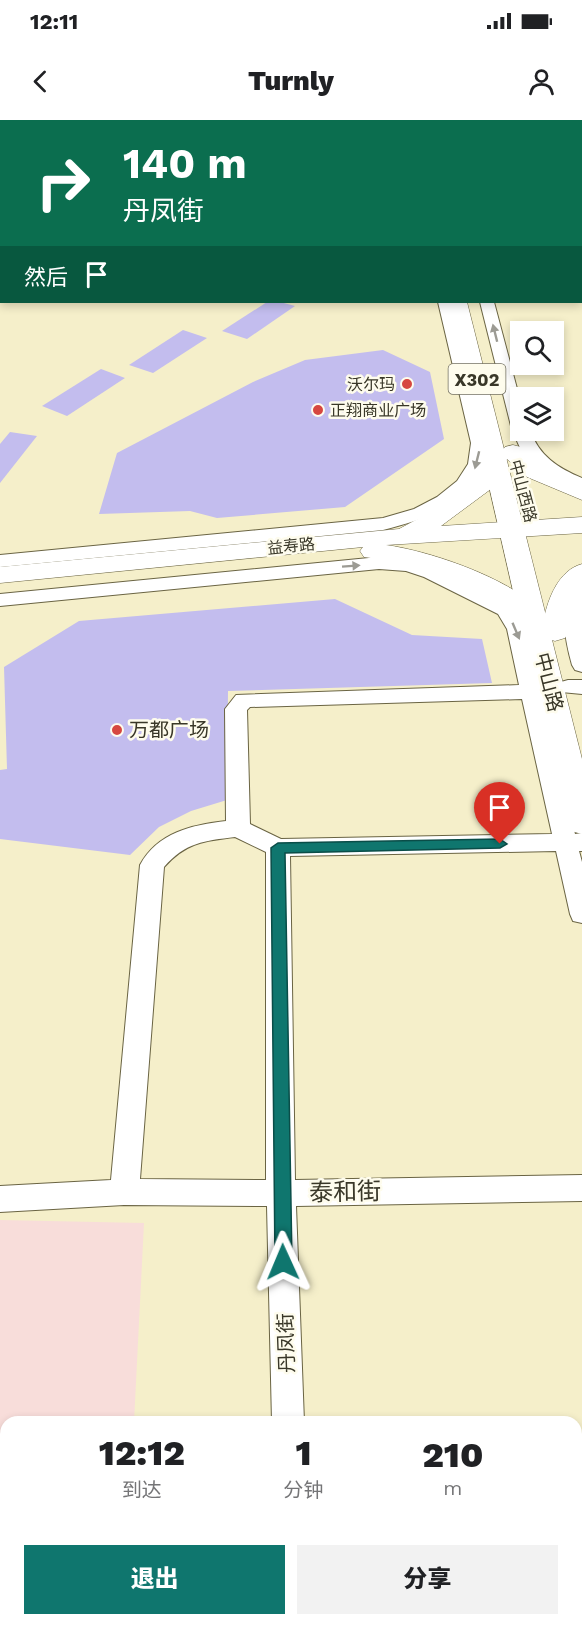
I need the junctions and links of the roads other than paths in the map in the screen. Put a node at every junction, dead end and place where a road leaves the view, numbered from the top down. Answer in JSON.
{"nodes":[{"id":1,"x":445,"y":303,"type":"edge"},
{"id":2,"x":458,"y":303,"type":"edge"},
{"id":3,"x":473,"y":303,"type":"edge"},
{"id":4,"x":487,"y":303,"type":"edge"},
{"id":5,"x":512,"y":442,"type":"edge"},
{"id":6,"x":582,"y":485,"type":"edge"},
{"id":7,"x":582,"y":493,"type":"edge"},
{"id":8,"x":582,"y":525,"type":"edge"},
{"id":9,"x":523,"y":535,"type":"junction"},
{"id":10,"x":582,"y":537,"type":"edge"},
{"id":11,"x":369,"y":544,"type":"junction"},
{"id":12,"x":0,"y":561,"type":"edge"},
{"id":13,"x":582,"y":572,"type":"edge"},
{"id":14,"x":0,"y":575,"type":"edge"},
{"id":15,"x":0,"y":586,"type":"edge"},
{"id":16,"x":582,"y":593,"type":"edge"},
{"id":17,"x":0,"y":600,"type":"edge"},
{"id":18,"x":545,"y":629,"type":"junction"},
{"id":19,"x":563,"y":684,"type":"edge"},
{"id":20,"x":582,"y":741,"type":"edge"},
{"id":21,"x":238,"y":828,"type":"junction"},
{"id":22,"x":577,"y":836,"type":"edge"},
{"id":23,"x":278,"y":848,"type":"junction"},
{"id":24,"x":582,"y":914,"type":"edge"},
{"id":25,"x":582,"y":1188,"type":"edge"},
{"id":26,"x":124,"y":1192,"type":"junction"},
{"id":27,"x":281,"y":1193,"type":"junction"},
{"id":28,"x":0,"y":1199,"type":"edge"},
{"id":29,"x":288,"y":1416,"type":"edge"}],
"edges":[{"from":1,"to":12,"type":"street","one_way":true},
{"from":2,"to":5,"type":"main road","name":"中山西路","number":"X302"},
{"from":3,"to":5,"type":"main road","name":"中山西路","number":"X302"},
{"from":5,"to":4,"type":"street","one_way":true},
{"from":5,"to":6,"type":"street"},
{"from":5,"to":7,"type":"main road"},
{"from":5,"to":9,"type":"main road","name":"中山西路","number":"X302"},
{"from":5,"to":11,"type":"main road"},
{"from":8,"to":9,"type":"main road","name":"益寿路"},
{"from":9,"to":10,"type":"main road","name":"益寿路"},
{"from":9,"to":11,"type":"main road","name":"益寿路"},
{"from":9,"to":18,"type":"main road","name":"中山路","number":"X302"},
{"from":11,"to":14,"type":"main road","name":"益寿路"},
{"from":11,"to":15,"type":"main road","name":"益寿路"},
{"from":11,"to":18,"type":"main road"},
{"from":13,"to":18,"type":"main road"},
{"from":16,"to":19,"type":"street"},
{"from":17,"to":19,"type":"street","one_way":true},
{"from":18,"to":19,"type":"main road","name":"中山路","number":"X302"},
{"from":19,"to":20,"type":"main road","name":"中山路","number":"X302"},
{"from":19,"to":21,"type":"street"},
{"from":19,"to":22,"type":"main road","name":"中山路","number":"X302"},
{"from":21,"to":23,"type":"street"},
{"from":21,"to":26,"type":"street"},
{"from":22,"to":23,"type":"street"},
{"from":22,"to":24,"type":"street"},
{"from":23,"to":27,"type":"street","name":"丹凤街"},
{"from":25,"to":27,"type":"street","name":"泰和街"},
{"from":26,"to":27,"type":"street","name":"泰和街"},
{"from":26,"to":28,"type":"street","name":"泰和街"},
{"from":27,"to":29,"type":"street","name":"丹凤街"}]}
